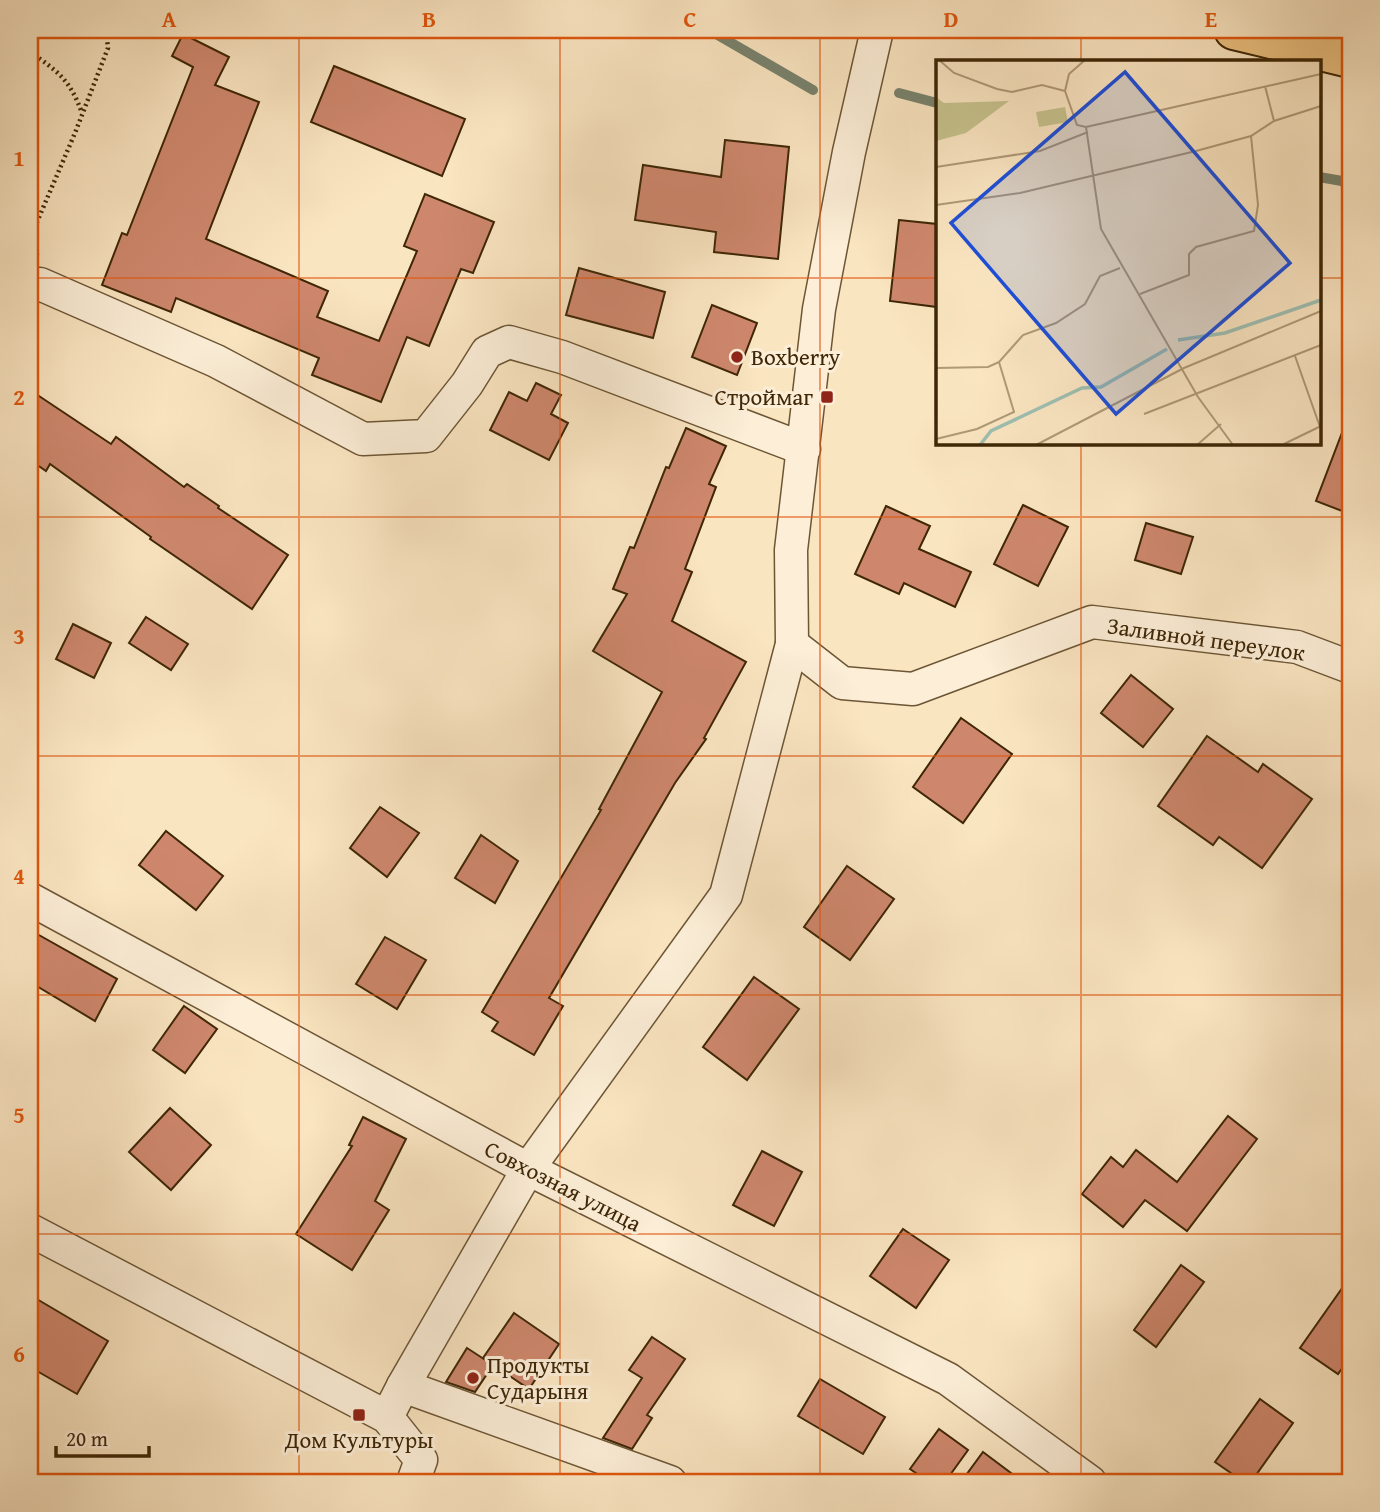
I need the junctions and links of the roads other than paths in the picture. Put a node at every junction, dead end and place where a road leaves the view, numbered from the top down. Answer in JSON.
{"nodes":[{"id":1,"x":877,"y":30,"type":"edge"},
{"id":2,"x":1234,"y":30,"type":"edge"},
{"id":3,"x":1350,"y":58,"type":"edge"},
{"id":4,"x":35,"y":286,"type":"edge"},
{"id":5,"x":804,"y":449,"type":"junction"},
{"id":6,"x":792,"y":643,"type":"junction"},
{"id":7,"x":1350,"y":667,"type":"edge"},
{"id":8,"x":30,"y":899,"type":"edge"},
{"id":9,"x":528,"y":1169,"type":"junction"},
{"id":10,"x":30,"y":1230,"type":"edge"},
{"id":11,"x":402,"y":1386,"type":"junction"},
{"id":12,"x":387,"y":1417,"type":"junction"},
{"id":13,"x":413,"y":1482,"type":"edge"},
{"id":14,"x":670,"y":1482,"type":"edge"},
{"id":15,"x":1090,"y":1482,"type":"edge"}],
"edges":[{"from":1,"to":5,"type":"street"},
{"from":2,"to":3,"type":"highway"},
{"from":4,"to":5,"type":"street"},
{"from":5,"to":6,"type":"street"},
{"from":6,"to":7,"type":"street","name":"Заливной переулок"},
{"from":6,"to":9,"type":"street"},
{"from":8,"to":9,"type":"street","name":"Совхозная улица"},
{"from":9,"to":11,"type":"street"},
{"from":9,"to":15,"type":"street","name":"Совхозная улица"},
{"from":10,"to":12,"type":"street"},
{"from":11,"to":12,"type":"street"},
{"from":11,"to":14,"type":"street"},
{"from":12,"to":13,"type":"street"}]}
